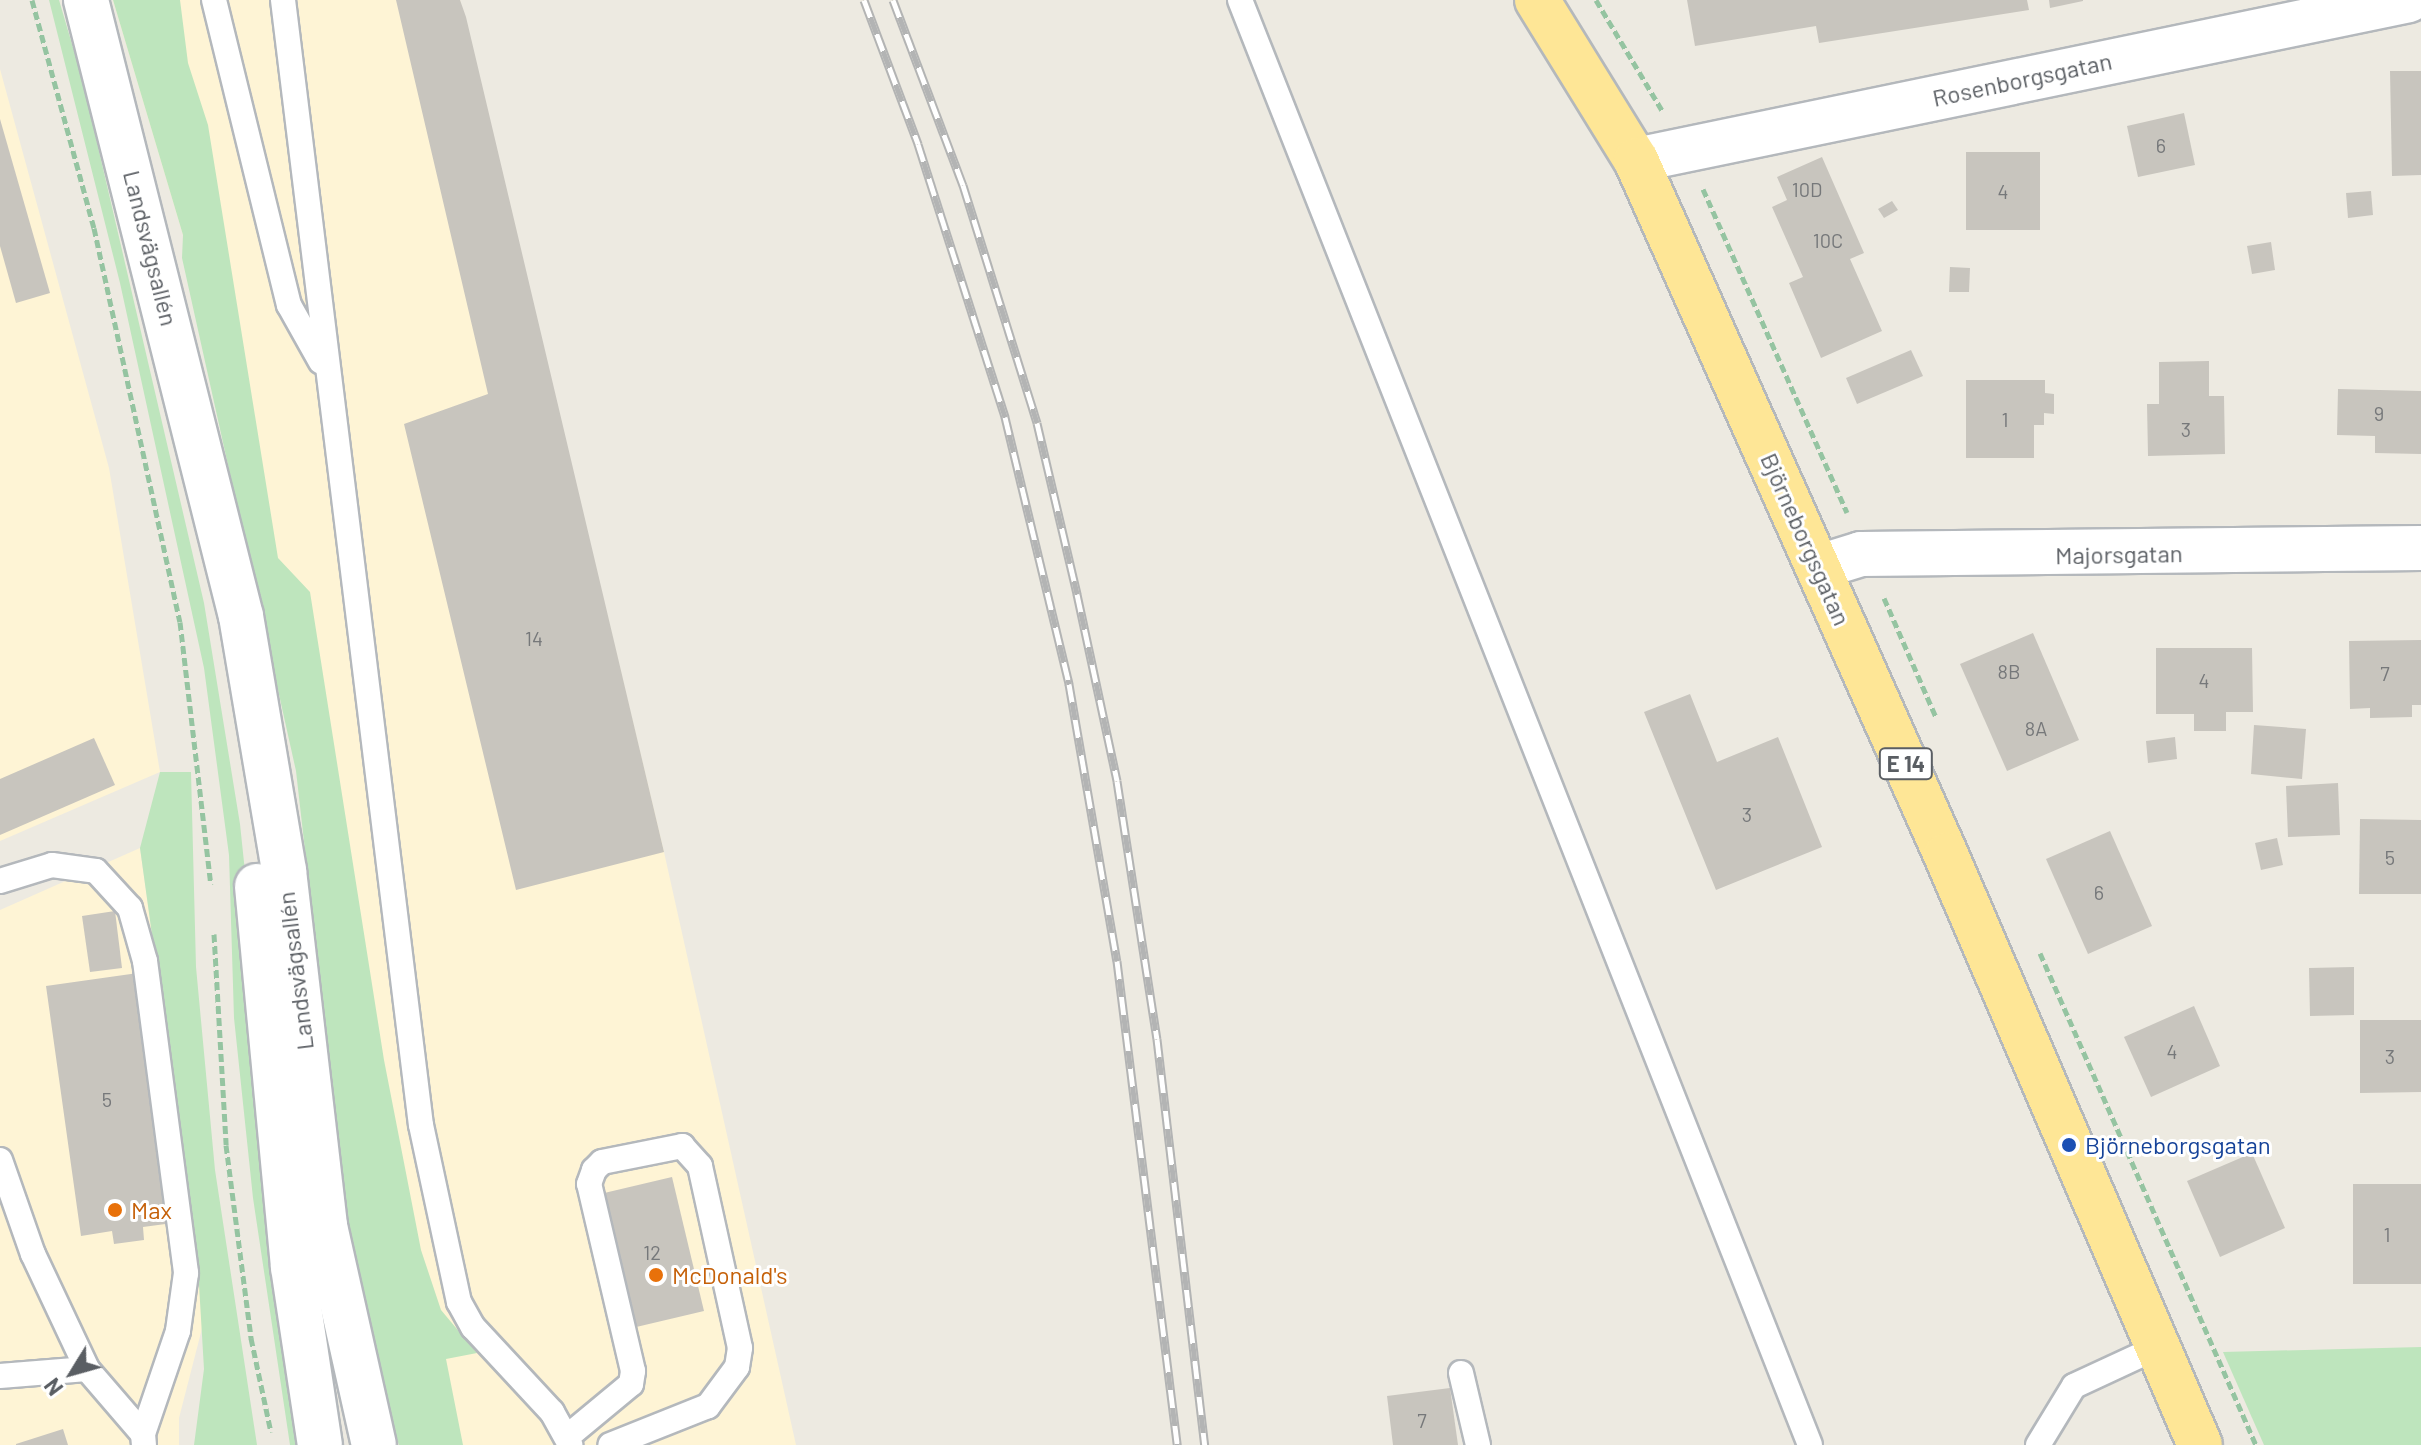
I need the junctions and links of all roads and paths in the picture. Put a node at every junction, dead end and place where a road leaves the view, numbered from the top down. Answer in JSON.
{"nodes":[{"id":1,"x":32,"y":0,"type":"edge"},
{"id":2,"x":86,"y":0,"type":"edge"},
{"id":3,"x":214,"y":0,"type":"edge"},
{"id":4,"x":283,"y":0,"type":"edge"},
{"id":5,"x":1240,"y":0,"type":"edge"},
{"id":6,"x":1537,"y":0,"type":"edge"},
{"id":7,"x":1596,"y":0,"type":"edge"},
{"id":8,"x":2409,"y":0,"type":"edge"},
{"id":9,"x":1622,"y":44,"type":"dead end"},
{"id":10,"x":1636,"y":160,"type":"junction"},
{"id":11,"x":328,"y":375,"type":"junction"},
{"id":12,"x":212,"y":498,"type":"junction"},
{"id":13,"x":2421,"y":548,"type":"edge"},
{"id":14,"x":1819,"y":567,"type":"junction"},
{"id":15,"x":0,"y":881,"type":"edge"},
{"id":16,"x":212,"y":897,"type":"dead end"},
{"id":17,"x":214,"y":928,"type":"dead end"},
{"id":18,"x":0,"y":1160,"type":"edge"},
{"id":19,"x":2156,"y":1348,"type":"junction"},
{"id":20,"x":87,"y":1369,"type":"junction"},
{"id":21,"x":1461,"y":1373,"type":"dead end"},
{"id":22,"x":0,"y":1376,"type":"edge"},
{"id":23,"x":143,"y":1439,"type":"edge"},
{"id":24,"x":568,"y":1441,"type":"edge"},
{"id":25,"x":273,"y":1442,"type":"dead end"},
{"id":26,"x":320,"y":1445,"type":"edge"},
{"id":27,"x":374,"y":1445,"type":"edge"},
{"id":28,"x":610,"y":1445,"type":"edge"},
{"id":29,"x":1478,"y":1445,"type":"edge"},
{"id":30,"x":1810,"y":1445,"type":"edge"},
{"id":31,"x":2038,"y":1445,"type":"edge"},
{"id":32,"x":2200,"y":1445,"type":"edge"}],
"edges":[{"from":1,"to":16,"type":"path"},
{"from":2,"to":12,"type":"main road","name":"Landsvägsallén"},
{"from":3,"to":11,"type":"lane"},
{"from":4,"to":11,"type":"lane"},
{"from":5,"to":30,"type":"lane"},
{"from":6,"to":10,"type":"highway","name":"Björneborgsgatan","number":"E 14"},
{"from":7,"to":9,"type":"path"},
{"from":8,"to":10,"type":"main road","name":"Rosenborgsgatan"},
{"from":10,"to":14,"type":"highway","name":"Björneborgsgatan","number":"E 14"},
{"from":11,"to":24,"type":"lane"},
{"from":12,"to":26,"type":"main road","name":"Landsvägsallén"},
{"from":12,"to":27,"type":"main road","name":"Landsvägsallén"},
{"from":13,"to":14,"type":"main road","name":"Majorsgatan"},
{"from":14,"to":19,"type":"highway","name":"Björneborgsgatan","number":"E 14"},
{"from":15,"to":23,"type":"lane"},
{"from":17,"to":25,"type":"path"},
{"from":18,"to":20,"type":"lane"},
{"from":19,"to":31,"type":"lane"},
{"from":19,"to":32,"type":"highway","name":"Björneborgsgatan","number":"E 14"},
{"from":20,"to":22,"type":"lane"},
{"from":20,"to":23,"type":"lane"},
{"from":21,"to":29,"type":"lane"},
{"from":24,"to":28,"type":"lane"}]}
